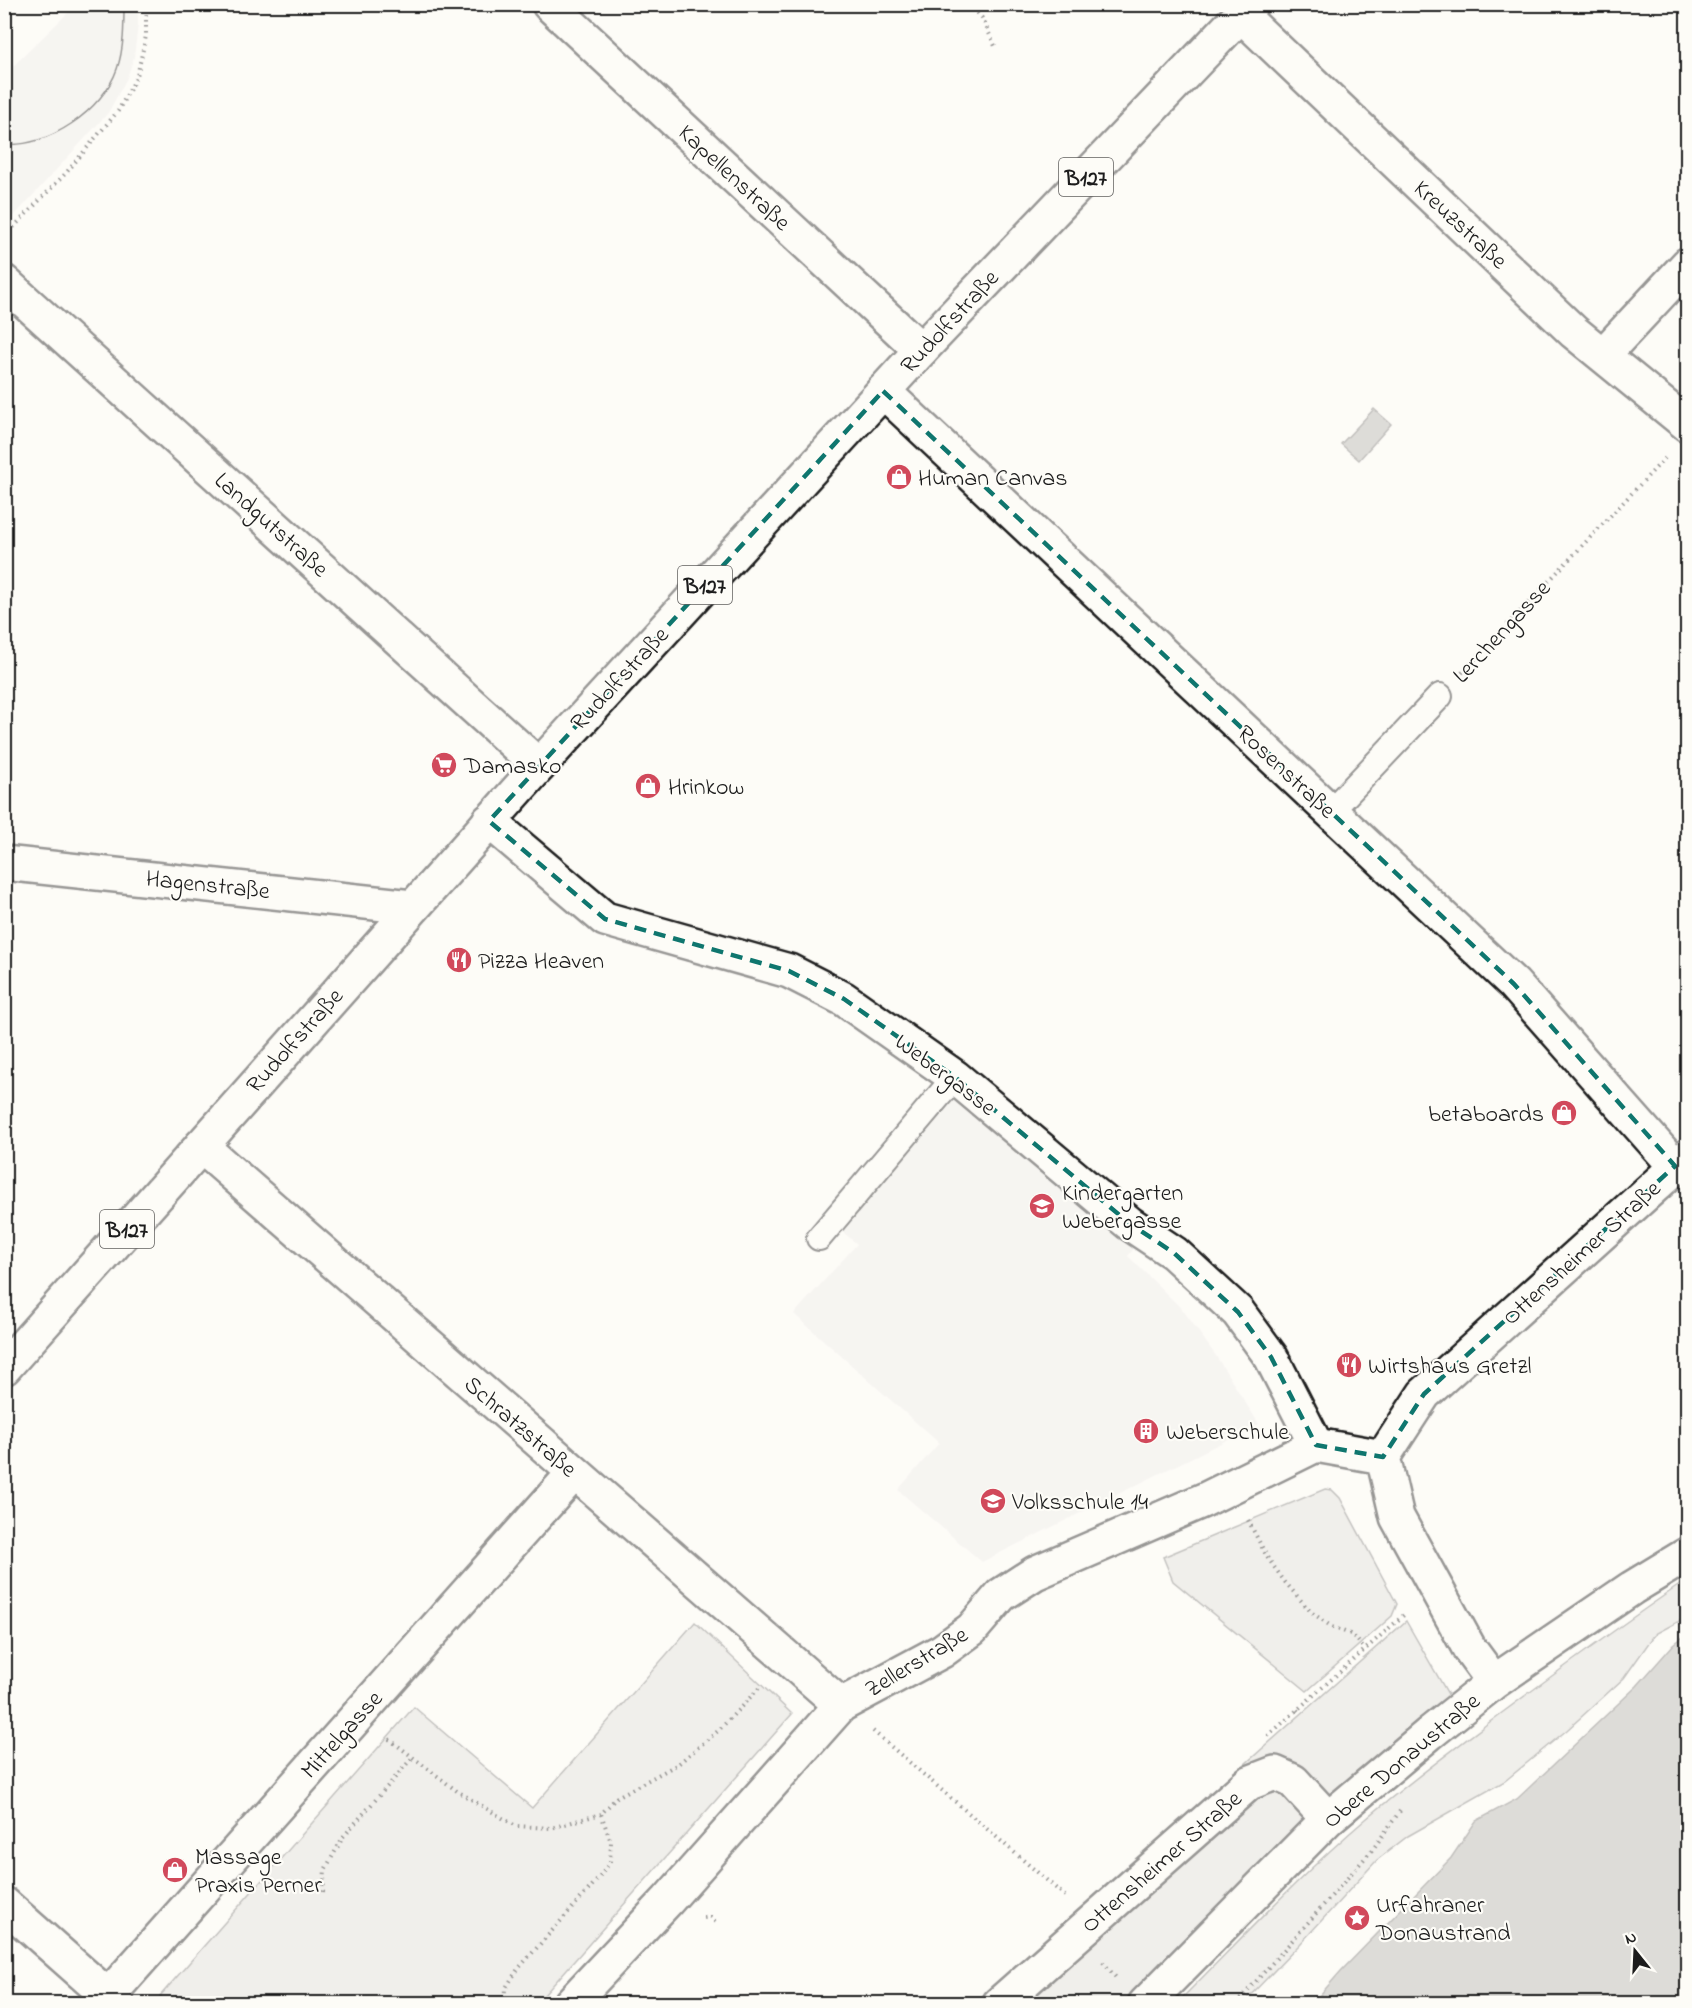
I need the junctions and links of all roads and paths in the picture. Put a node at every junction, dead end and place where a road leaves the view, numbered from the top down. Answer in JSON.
{"nodes":[{"id":1,"x":146,"y":4,"type":"edge"},
{"id":2,"x":549,"y":4,"type":"edge"},
{"id":3,"x":969,"y":4,"type":"edge"},
{"id":4,"x":1246,"y":10,"type":"edge"},
{"id":5,"x":995,"y":46,"type":"dead end"},
{"id":6,"x":5,"y":237,"type":"edge"},
{"id":7,"x":1688,"y":264,"type":"edge"},
{"id":8,"x":4,"y":282,"type":"edge"},
{"id":9,"x":921,"y":350,"type":"junction"},
{"id":10,"x":1603,"y":355,"type":"junction"},
{"id":11,"x":883,"y":391,"type":"junction"},
{"id":12,"x":1679,"y":438,"type":"edge"},
{"id":13,"x":1440,"y":696,"type":"joint"},
{"id":14,"x":539,"y":766,"type":"junction"},
{"id":15,"x":1330,"y":812,"type":"junction"},
{"id":16,"x":489,"y":820,"type":"junction"},
{"id":17,"x":4,"y":863,"type":"edge"},
{"id":18,"x":412,"y":907,"type":"junction"},
{"id":19,"x":955,"y":1077,"type":"junction"},
{"id":20,"x":201,"y":1146,"type":"junction"},
{"id":21,"x":1684,"y":1161,"type":"edge"},
{"id":22,"x":819,"y":1238,"type":"dead end"},
{"id":23,"x":4,"y":1368,"type":"edge"},
{"id":24,"x":1316,"y":1445,"type":"junction"},
{"id":25,"x":1383,"y":1457,"type":"junction"},
{"id":26,"x":574,"y":1473,"type":"junction"},
{"id":27,"x":1245,"y":1516,"type":"dead end"},
{"id":28,"x":1688,"y":1554,"type":"edge"},
{"id":29,"x":1365,"y":1650,"type":"dead end"},
{"id":30,"x":767,"y":1680,"type":"dead end"},
{"id":31,"x":1494,"y":1683,"type":"junction"},
{"id":32,"x":1297,"y":1710,"type":"dead end"},
{"id":33,"x":1301,"y":1714,"type":"dead end"},
{"id":34,"x":853,"y":1715,"type":"junction"},
{"id":35,"x":382,"y":1733,"type":"dead end"},
{"id":36,"x":413,"y":1757,"type":"junction"},
{"id":37,"x":1406,"y":1803,"type":"dead end"},
{"id":38,"x":601,"y":1814,"type":"junction"},
{"id":39,"x":1328,"y":1819,"type":"junction"},
{"id":40,"x":323,"y":1892,"type":"dead end"},
{"id":41,"x":1069,"y":1900,"type":"dead end"},
{"id":42,"x":4,"y":1904,"type":"edge"},
{"id":43,"x":113,"y":2000,"type":"edge"},
{"id":44,"x":504,"y":2004,"type":"edge"},
{"id":45,"x":570,"y":2004,"type":"edge"},
{"id":46,"x":999,"y":2004,"type":"edge"},
{"id":47,"x":1145,"y":2004,"type":"edge"},
{"id":48,"x":1236,"y":2004,"type":"edge"}],
"edges":[{"from":1,"to":6,"type":"path"},
{"from":2,"to":9,"type":"street","name":"Kapellenstraße"},
{"from":3,"to":5,"type":"path"},
{"from":4,"to":9,"type":"street","name":"Rudolfstraße","number":"B127"},
{"from":4,"to":10,"type":"street","name":"Kreuzstraße"},
{"from":7,"to":10,"type":"street"},
{"from":8,"to":14,"type":"street","name":"Landgutstraße"},
{"from":9,"to":11,"type":"street","name":"Rudolfstraße","number":"B127"},
{"from":10,"to":12,"type":"street","name":"Kreuzstraße"},
{"from":11,"to":14,"type":"street","name":"Rudolfstraße","number":"B127"},
{"from":11,"to":15,"type":"street","name":"Rosenstraße"},
{"from":12,"to":13,"type":"path","name":"Lerchengasse"},
{"from":13,"to":15,"type":"lane","name":"Lerchengasse"},
{"from":14,"to":16,"type":"street","name":"Rudolfstraße","number":"B127"},
{"from":15,"to":21,"type":"street","name":"Rosenstraße"},
{"from":16,"to":18,"type":"street","name":"Rudolfstraße","number":"B127"},
{"from":16,"to":19,"type":"street","name":"Webergasse"},
{"from":17,"to":18,"type":"street","name":"Hagenstraße"},
{"from":18,"to":20,"type":"street","name":"Rudolfstraße","number":"B127"},
{"from":19,"to":22,"type":"lane"},
{"from":19,"to":24,"type":"street","name":"Webergasse"},
{"from":20,"to":23,"type":"street","name":"Rudolfstraße","number":"B127"},
{"from":20,"to":26,"type":"street","name":"Schratzstraße"},
{"from":21,"to":25,"type":"street","name":"Ottensheimer Straße"},
{"from":24,"to":25,"type":"street"},
{"from":24,"to":34,"type":"street","name":"Zellerstraße"},
{"from":25,"to":31,"type":"street"},
{"from":26,"to":34,"type":"street","name":"Schratzstraße"},
{"from":26,"to":43,"type":"street","name":"Mittelgasse"},
{"from":27,"to":29,"type":"path"},
{"from":28,"to":31,"type":"street","name":"Obere Donaustraße"},
{"from":30,"to":38,"type":"path"},
{"from":31,"to":39,"type":"street","name":"Obere Donaustraße"},
{"from":32,"to":33,"type":"path"},
{"from":34,"to":41,"type":"path"},
{"from":34,"to":45,"type":"street","name":"Zellerstraße"},
{"from":35,"to":36,"type":"path"},
{"from":36,"to":38,"type":"path"},
{"from":36,"to":40,"type":"path"},
{"from":37,"to":48,"type":"path"},
{"from":38,"to":44,"type":"path"},
{"from":39,"to":46,"type":"street","name":"Ottensheimer Straße"},
{"from":39,"to":47,"type":"street","name":"Obere Donaustraße"},
{"from":42,"to":43,"type":"street"}]}
